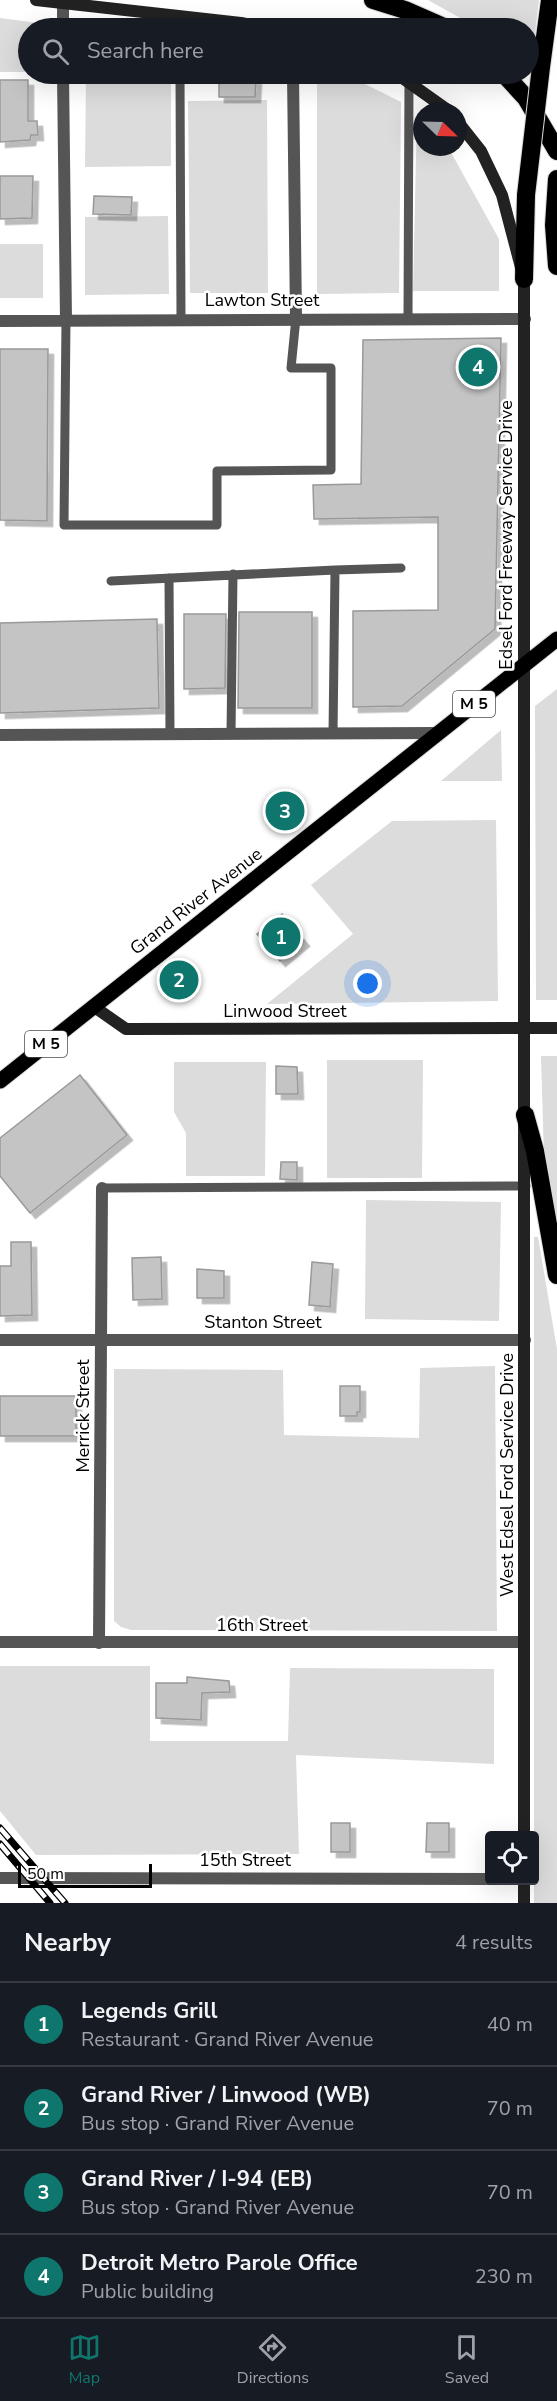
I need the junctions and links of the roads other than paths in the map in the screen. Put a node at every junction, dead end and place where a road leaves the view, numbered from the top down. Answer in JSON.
{"nodes":[{"id":1,"x":36,"y":0,"type":"edge"},
{"id":2,"x":373,"y":0,"type":"edge"},
{"id":3,"x":550,"y":0,"type":"edge"},
{"id":4,"x":63,"y":3,"type":"junction"},
{"id":5,"x":63,"y":18,"type":"edge"},
{"id":6,"x":155,"y":18,"type":"edge"},
{"id":7,"x":423,"y":18,"type":"edge"},
{"id":8,"x":539,"y":83,"type":"edge"},
{"id":9,"x":63,"y":84,"type":"edge"},
{"id":10,"x":180,"y":84,"type":"edge"},
{"id":11,"x":293,"y":84,"type":"edge"},
{"id":12,"x":403,"y":84,"type":"edge"},
{"id":13,"x":412,"y":84,"type":"edge"},
{"id":14,"x":513,"y":84,"type":"edge"},
{"id":15,"x":539,"y":84,"type":"edge"},
{"id":16,"x":437,"y":102,"type":"edge"},
{"id":17,"x":467,"y":133,"type":"edge"},
{"id":18,"x":557,"y":151,"type":"edge"},
{"id":19,"x":556,"y":186,"type":"edge"},
{"id":20,"x":557,"y":266,"type":"edge"},
{"id":21,"x":524,"y":279,"type":"junction"},
{"id":22,"x":296,"y":318,"type":"junction"},
{"id":23,"x":408,"y":318,"type":"junction"},
{"id":24,"x":181,"y":319,"type":"junction"},
{"id":25,"x":525,"y":319,"type":"junction"},
{"id":26,"x":66,"y":320,"type":"junction"},
{"id":27,"x":0,"y":321,"type":"edge"},
{"id":28,"x":401,"y":568,"type":"dead end"},
{"id":29,"x":335,"y":570,"type":"junction"},
{"id":30,"x":233,"y":574,"type":"junction"},
{"id":31,"x":169,"y":578,"type":"junction"},
{"id":32,"x":111,"y":581,"type":"dead end"},
{"id":33,"x":552,"y":643,"type":"edge"},
{"id":34,"x":524,"y":665,"type":"junction"},
{"id":35,"x":437,"y":733,"type":"junction"},
{"id":36,"x":170,"y":734,"type":"junction"},
{"id":37,"x":231,"y":734,"type":"junction"},
{"id":38,"x":333,"y":734,"type":"junction"},
{"id":39,"x":0,"y":735,"type":"edge"},
{"id":40,"x":93,"y":1006,"type":"junction"},
{"id":41,"x":524,"y":1028,"type":"junction"},
{"id":42,"x":553,"y":1028,"type":"edge"},
{"id":43,"x":0,"y":1081,"type":"edge"},
{"id":44,"x":525,"y":1115,"type":"junction"},
{"id":45,"x":526,"y":1186,"type":"junction"},
{"id":46,"x":102,"y":1188,"type":"joint"},
{"id":47,"x":557,"y":1275,"type":"edge"},
{"id":48,"x":0,"y":1340,"type":"edge"},
{"id":49,"x":525,"y":1340,"type":"junction"},
{"id":50,"x":100,"y":1341,"type":"junction"},
{"id":51,"x":0,"y":1642,"type":"edge"},
{"id":52,"x":523,"y":1642,"type":"junction"},
{"id":53,"x":99,"y":1643,"type":"junction"},
{"id":54,"x":524,"y":1831,"type":"edge"},
{"id":55,"x":0,"y":1878,"type":"edge"},
{"id":56,"x":485,"y":1879,"type":"edge"},
{"id":57,"x":524,"y":1885,"type":"edge"},
{"id":58,"x":524,"y":1903,"type":"edge"}],
"edges":[{"from":1,"to":4,"type":"street"},
{"from":2,"to":7,"type":"highway"},
{"from":3,"to":8,"type":"highway","bridge":true},
{"from":4,"to":5,"type":"street"},
{"from":4,"to":6,"type":"street"},
{"from":9,"to":26,"type":"street"},
{"from":10,"to":24,"type":"lane"},
{"from":11,"to":22,"type":"street"},
{"from":12,"to":23,"type":"lane"},
{"from":13,"to":16,"type":"street"},
{"from":14,"to":18,"type":"highway"},
{"from":15,"to":21,"type":"highway","bridge":true},
{"from":17,"to":21,"type":"street","name":"Edsel Ford Freeway Service Drive"},
{"from":19,"to":20,"type":"highway"},
{"from":21,"to":25,"type":"street","name":"Edsel Ford Freeway Service Drive"},
{"from":22,"to":23,"type":"street","name":"Lawton Street"},
{"from":22,"to":24,"type":"street","name":"Lawton Street"},
{"from":22,"to":26,"type":"lane"},
{"from":23,"to":25,"type":"street","name":"Lawton Street"},
{"from":24,"to":26,"type":"street","name":"Lawton Street"},
{"from":25,"to":34,"type":"street","name":"Edsel Ford Freeway Service Drive"},
{"from":26,"to":27,"type":"street","name":"Lawton Street"},
{"from":28,"to":29,"type":"lane"},
{"from":29,"to":30,"type":"lane"},
{"from":29,"to":38,"type":"lane"},
{"from":30,"to":31,"type":"lane"},
{"from":30,"to":37,"type":"lane"},
{"from":31,"to":32,"type":"lane"},
{"from":31,"to":36,"type":"lane"},
{"from":33,"to":34,"type":"main road","name":"Grand River Avenue","number":"M 5"},
{"from":34,"to":35,"type":"main road","name":"Grand River Avenue","number":"M 5"},
{"from":34,"to":41,"type":"street","name":"Edsel Ford Freeway Service Drive"},
{"from":35,"to":38,"type":"street"},
{"from":35,"to":40,"type":"main road","name":"Grand River Avenue","number":"M 5"},
{"from":36,"to":37,"type":"street"},
{"from":36,"to":39,"type":"street"},
{"from":37,"to":38,"type":"street"},
{"from":40,"to":41,"type":"street","name":"Linwood Street"},
{"from":40,"to":43,"type":"main road","name":"Grand River Avenue","number":"M 5"},
{"from":41,"to":42,"type":"street","name":"Linwood Street"},
{"from":41,"to":44,"type":"street","name":"Edsel Ford Freeway Service Drive"},
{"from":44,"to":45,"type":"street","name":"West Edsel Ford Service Drive"},
{"from":44,"to":47,"type":"highway"},
{"from":45,"to":46,"type":"lane"},
{"from":45,"to":49,"type":"street","name":"West Edsel Ford Service Drive"},
{"from":46,"to":50,"type":"street","name":"Merrick Street"},
{"from":48,"to":50,"type":"street","name":"Stanton Street"},
{"from":49,"to":50,"type":"street","name":"Stanton Street"},
{"from":49,"to":52,"type":"street","name":"West Edsel Ford Service Drive"},
{"from":50,"to":53,"type":"street","name":"Merrick Street"},
{"from":51,"to":53,"type":"street","name":"16th Street"},
{"from":52,"to":53,"type":"street","name":"16th Street"},
{"from":52,"to":54,"type":"street","name":"West Edsel Ford Service Drive"},
{"from":55,"to":56,"type":"street","name":"15th Street"},
{"from":57,"to":58,"type":"street"}]}
